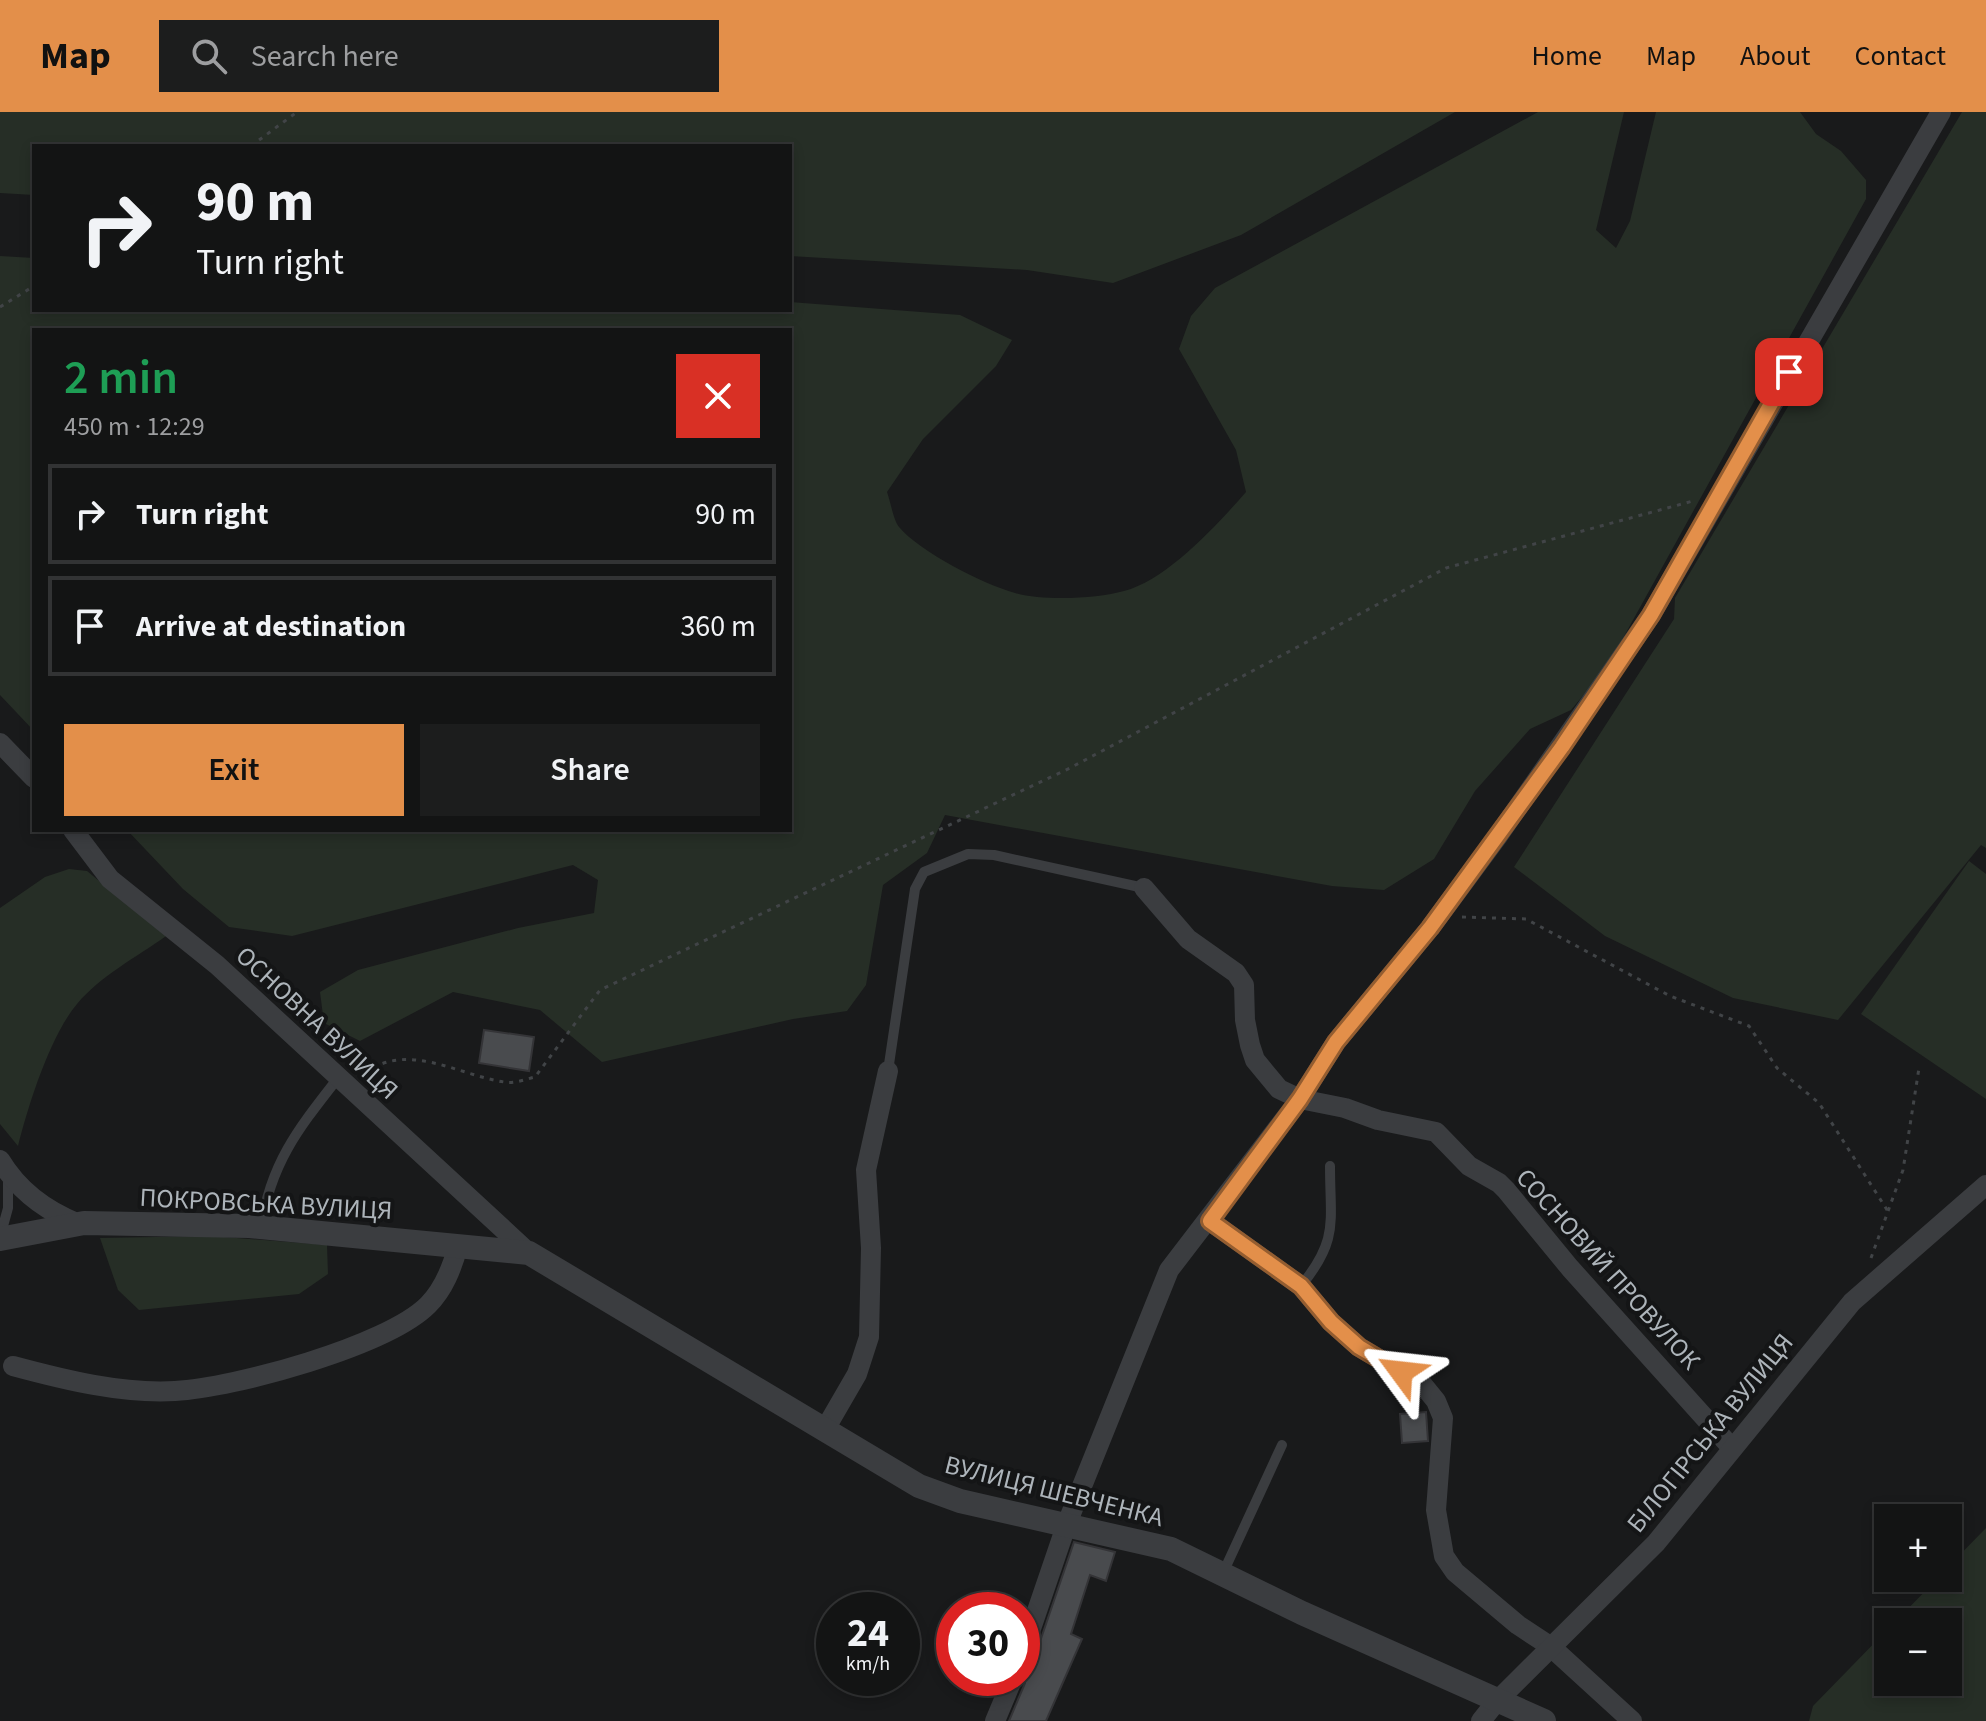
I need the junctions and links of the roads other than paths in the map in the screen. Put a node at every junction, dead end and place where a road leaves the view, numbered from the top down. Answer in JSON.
{"nodes":[{"id":1,"x":1941,"y":112,"type":"edge"},
{"id":2,"x":0,"y":743,"type":"edge"},
{"id":3,"x":32,"y":775,"type":"edge"},
{"id":4,"x":74,"y":832,"type":"edge"},
{"id":5,"x":1144,"y":888,"type":"joint"},
{"id":6,"x":888,"y":1071,"type":"joint"},
{"id":7,"x":343,"y":1082,"type":"junction"},
{"id":8,"x":1300,"y":1099,"type":"junction"},
{"id":9,"x":4,"y":1166,"type":"edge"},
{"id":10,"x":1330,"y":1166,"type":"dead end"},
{"id":11,"x":1986,"y":1185,"type":"edge"},
{"id":12,"x":1210,"y":1221,"type":"junction"},
{"id":13,"x":79,"y":1224,"type":"junction"},
{"id":14,"x":261,"y":1227,"type":"junction"},
{"id":15,"x":0,"y":1238,"type":"edge"},
{"id":16,"x":458,"y":1246,"type":"junction"},
{"id":17,"x":529,"y":1253,"type":"junction"},
{"id":18,"x":1301,"y":1286,"type":"junction"},
{"id":19,"x":13,"y":1366,"type":"dead end"},
{"id":20,"x":824,"y":1431,"type":"junction"},
{"id":21,"x":1282,"y":1445,"type":"dead end"},
{"id":22,"x":1731,"y":1447,"type":"junction"},
{"id":23,"x":1066,"y":1526,"type":"junction"},
{"id":24,"x":1223,"y":1573,"type":"junction"},
{"id":25,"x":1040,"y":1602,"type":"edge"},
{"id":26,"x":1550,"y":1646,"type":"junction"},
{"id":27,"x":1005,"y":1696,"type":"edge"},
{"id":28,"x":1489,"y":1711,"type":"edge"},
{"id":29,"x":995,"y":1721,"type":"edge"},
{"id":30,"x":1544,"y":1721,"type":"edge"},
{"id":31,"x":1632,"y":1721,"type":"edge"}],
"edges":[{"from":1,"to":8,"type":"street"},
{"from":2,"to":3,"type":"street"},
{"from":4,"to":7,"type":"street","name":"ОСНОВНА ВУЛИЦЯ"},
{"from":5,"to":6,"type":"lane"},
{"from":5,"to":8,"type":"street"},
{"from":6,"to":20,"type":"street"},
{"from":7,"to":14,"type":"lane"},
{"from":7,"to":17,"type":"street","name":"ОСНОВНА ВУЛИЦЯ"},
{"from":8,"to":12,"type":"street"},
{"from":8,"to":22,"type":"street","name":"СОСНОВИЙ ПРОВУЛОК"},
{"from":9,"to":13,"type":"street"},
{"from":9,"to":15,"type":"lane"},
{"from":10,"to":18,"type":"lane"},
{"from":11,"to":22,"type":"street","name":"БІЛОГІРСЬКА ВУЛИЦЯ"},
{"from":12,"to":18,"type":"street"},
{"from":12,"to":23,"type":"street"},
{"from":13,"to":14,"type":"street","name":"ПОКРОВСЬКА ВУЛИЦЯ"},
{"from":13,"to":15,"type":"street","name":"ПОКРОВСЬКА ВУЛИЦЯ"},
{"from":14,"to":16,"type":"street","name":"ПОКРОВСЬКА ВУЛИЦЯ"},
{"from":16,"to":17,"type":"street","name":"ПОКРОВСЬКА ВУЛИЦЯ"},
{"from":16,"to":19,"type":"street"},
{"from":17,"to":20,"type":"street","name":"ВУЛИЦЯ ШЕВЧЕНКА"},
{"from":18,"to":26,"type":"street"},
{"from":20,"to":23,"type":"street","name":"ВУЛИЦЯ ШЕВЧЕНКА"},
{"from":21,"to":24,"type":"lane"},
{"from":22,"to":26,"type":"street","name":"БІЛОГІРСЬКА ВУЛИЦЯ"},
{"from":23,"to":24,"type":"street","name":"ВУЛИЦЯ ШЕВЧЕНКА"},
{"from":23,"to":25,"type":"street"},
{"from":24,"to":28,"type":"street","name":"ВУЛИЦЯ ШЕВЧЕНКА"},
{"from":26,"to":28,"type":"street","name":"БІЛОГІРСЬКА ВУЛИЦЯ"},
{"from":26,"to":31,"type":"street"},
{"from":27,"to":29,"type":"street"},
{"from":28,"to":30,"type":"street","name":"ВУЛИЦЯ ШЕВЧЕНКА"}]}
